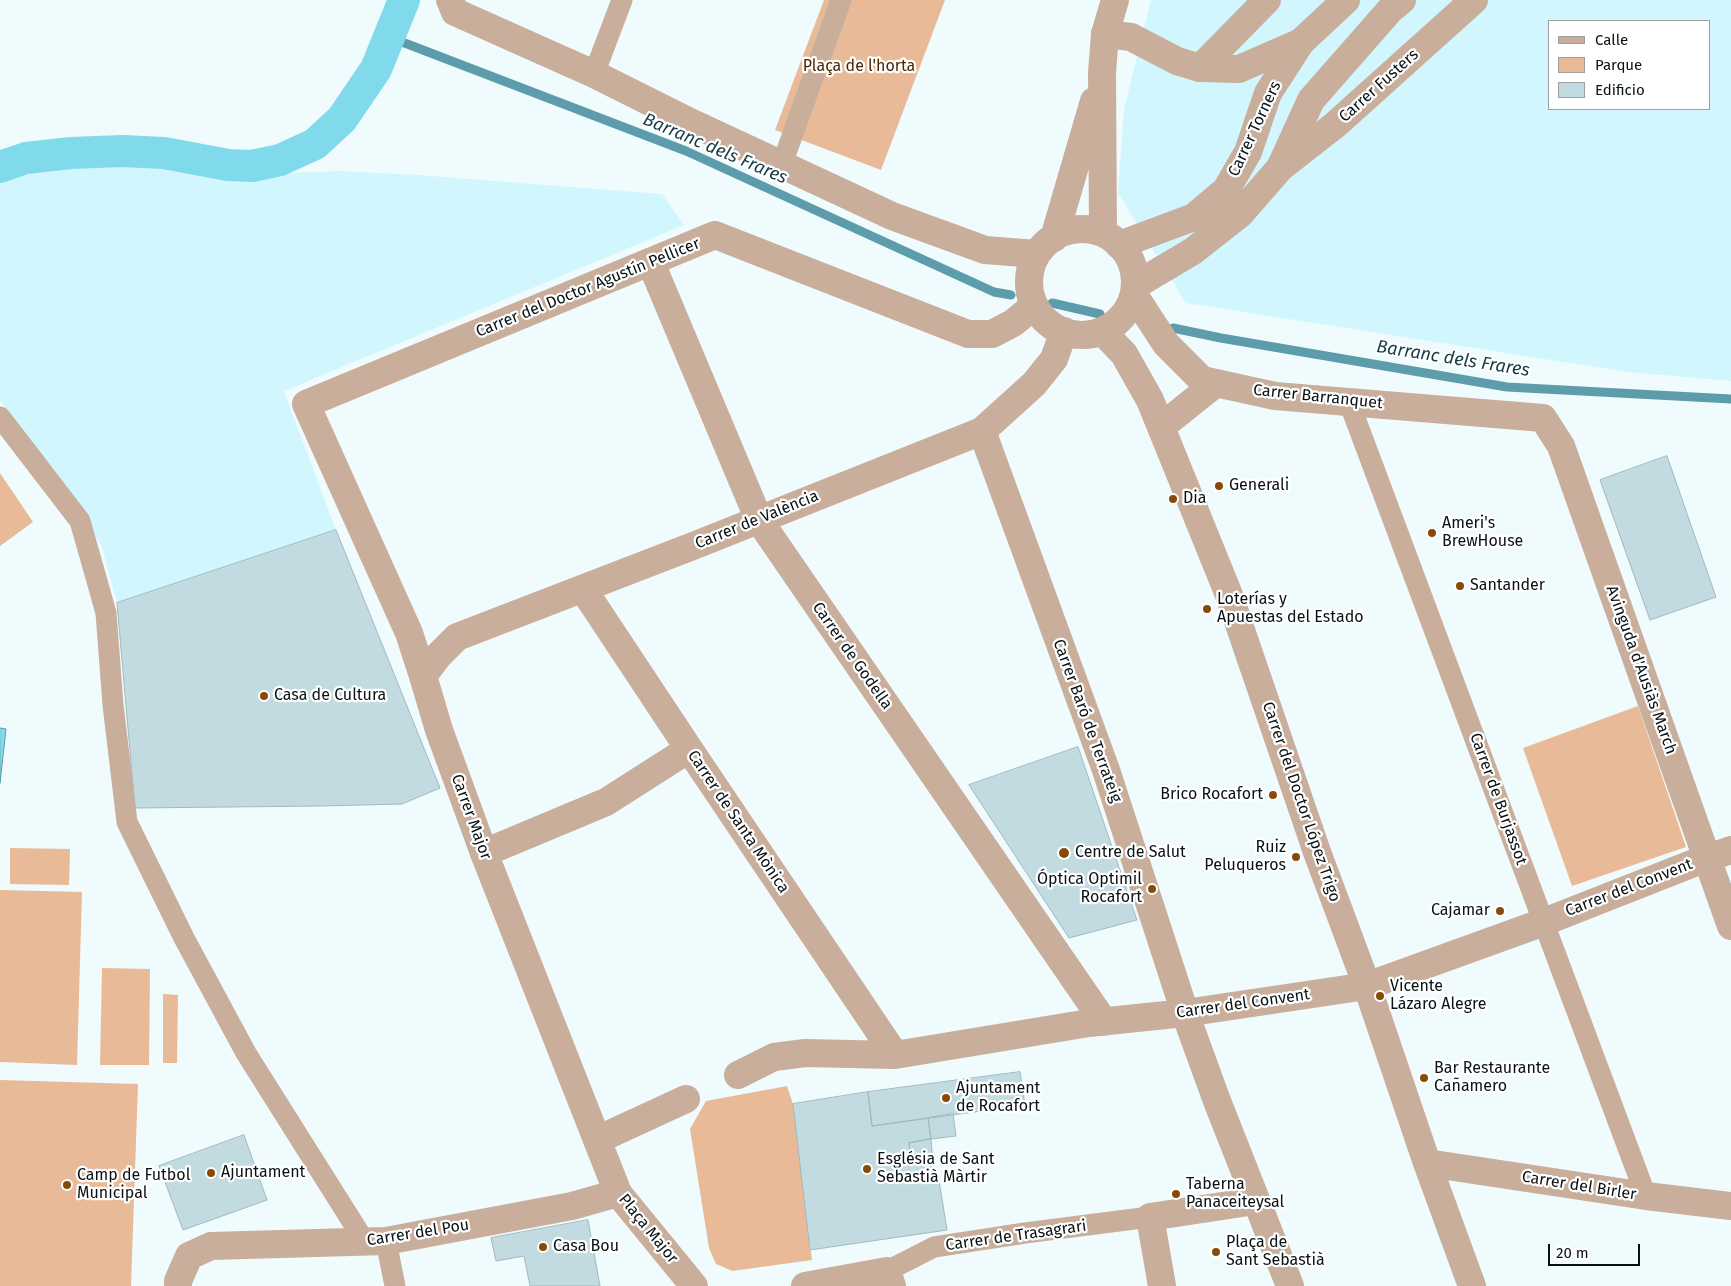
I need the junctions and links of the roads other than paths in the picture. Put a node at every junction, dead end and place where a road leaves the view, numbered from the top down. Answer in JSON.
{"nodes":[{"id":1,"x":622,"y":0,"type":"edge"},
{"id":2,"x":841,"y":0,"type":"edge"},
{"id":3,"x":1115,"y":0,"type":"edge"},
{"id":4,"x":1267,"y":0,"type":"edge"},
{"id":5,"x":1346,"y":0,"type":"edge"},
{"id":6,"x":1402,"y":0,"type":"edge"},
{"id":7,"x":1474,"y":0,"type":"edge"},
{"id":8,"x":452,"y":6,"type":"edge"},
{"id":9,"x":1105,"y":34,"type":"junction"},
{"id":10,"x":1301,"y":42,"type":"junction"},
{"id":11,"x":1200,"y":68,"type":"junction"},
{"id":12,"x":1102,"y":73,"type":"junction"},
{"id":13,"x":594,"y":74,"type":"junction"},
{"id":14,"x":782,"y":164,"type":"junction"},
{"id":15,"x":1280,"y":168,"type":"junction"},
{"id":16,"x":1111,"y":239,"type":"junction"},
{"id":17,"x":1045,"y":246,"type":"junction"},
{"id":18,"x":650,"y":263,"type":"junction"},
{"id":19,"x":1135,"y":290,"type":"junction"},
{"id":20,"x":1034,"y":306,"type":"junction"},
{"id":21,"x":1064,"y":331,"type":"junction"},
{"id":22,"x":1102,"y":331,"type":"junction"},
{"id":23,"x":1216,"y":382,"type":"junction"},
{"id":24,"x":1349,"y":402,"type":"junction"},
{"id":25,"x":306,"y":404,"type":"joint"},
{"id":26,"x":0,"y":417,"type":"edge"},
{"id":27,"x":1543,"y":418,"type":"joint"},
{"id":28,"x":1161,"y":427,"type":"junction"},
{"id":29,"x":982,"y":431,"type":"junction"},
{"id":30,"x":758,"y":520,"type":"junction"},
{"id":31,"x":583,"y":589,"type":"junction"},
{"id":32,"x":423,"y":676,"type":"junction"},
{"id":33,"x":689,"y":749,"type":"junction"},
{"id":34,"x":484,"y":854,"type":"junction"},
{"id":35,"x":1719,"y":854,"type":"edge"},
{"id":36,"x":1544,"y":922,"type":"junction"},
{"id":37,"x":1731,"y":926,"type":"edge"},
{"id":38,"x":1367,"y":986,"type":"junction"},
{"id":39,"x":1185,"y":1013,"type":"junction"},
{"id":40,"x":1104,"y":1022,"type":"junction"},
{"id":41,"x":895,"y":1055,"type":"junction"},
{"id":42,"x":738,"y":1075,"type":"dead end"},
{"id":43,"x":686,"y":1099,"type":"dead end"},
{"id":44,"x":597,"y":1140,"type":"junction"},
{"id":45,"x":1427,"y":1163,"type":"junction"},
{"id":46,"x":618,"y":1193,"type":"junction"},
{"id":47,"x":1646,"y":1196,"type":"junction"},
{"id":48,"x":1256,"y":1201,"type":"junction"},
{"id":49,"x":1731,"y":1206,"type":"edge"},
{"id":50,"x":1150,"y":1217,"type":"junction"},
{"id":51,"x":376,"y":1242,"type":"junction"},
{"id":52,"x":889,"y":1278,"type":"edge"},
{"id":53,"x":178,"y":1286,"type":"edge"},
{"id":54,"x":395,"y":1286,"type":"edge"},
{"id":55,"x":694,"y":1286,"type":"edge"},
{"id":56,"x":805,"y":1286,"type":"edge"},
{"id":57,"x":1162,"y":1286,"type":"edge"},
{"id":58,"x":1290,"y":1286,"type":"edge"},
{"id":59,"x":1472,"y":1286,"type":"edge"}],
"edges":[{"from":1,"to":13,"type":"street"},
{"from":2,"to":14,"type":"street"},
{"from":3,"to":9,"type":"street"},
{"from":4,"to":11,"type":"street"},
{"from":5,"to":10,"type":"street","name":"Carrer Torners"},
{"from":6,"to":15,"type":"street","name":"Carrer Fusters"},
{"from":7,"to":15,"type":"street","name":"Carrer Fusters"},
{"from":8,"to":13,"type":"street"},
{"from":9,"to":11,"type":"street"},
{"from":9,"to":12,"type":"street"},
{"from":10,"to":11,"type":"street"},
{"from":10,"to":16,"type":"street","name":"Carrer Torners"},
{"from":12,"to":16,"type":"street"},
{"from":12,"to":17,"type":"street"},
{"from":13,"to":14,"type":"street"},
{"from":14,"to":17,"type":"street"},
{"from":15,"to":19,"type":"street","name":"Carrer Fusters"},
{"from":16,"to":17,"type":"street"},
{"from":16,"to":19,"type":"street"},
{"from":17,"to":20,"type":"street"},
{"from":18,"to":20,"type":"street","name":"Carrer del Doctor Agustín Pellicer"},
{"from":18,"to":25,"type":"street","name":"Carrer del Doctor Agustín Pellicer"},
{"from":18,"to":30,"type":"street","name":"Carrer de Godella"},
{"from":19,"to":22,"type":"street"},
{"from":19,"to":23,"type":"street","name":"Carrer Barranquet"},
{"from":20,"to":21,"type":"street"},
{"from":21,"to":22,"type":"street"},
{"from":21,"to":29,"type":"street","name":"Carrer de València"},
{"from":22,"to":28,"type":"street","name":"Carrer del Doctor López Trigo"},
{"from":23,"to":24,"type":"street","name":"Carrer Barranquet"},
{"from":23,"to":28,"type":"street"},
{"from":24,"to":27,"type":"street","name":"Carrer Barranquet"},
{"from":24,"to":36,"type":"street","name":"Carrer de Burjassot"},
{"from":25,"to":32,"type":"street","name":"Carrer Major"},
{"from":26,"to":51,"type":"street"},
{"from":27,"to":35,"type":"street","name":"Avinguda d'Ausiàs March"},
{"from":28,"to":38,"type":"street","name":"Carrer del Doctor López Trigo"},
{"from":29,"to":30,"type":"street","name":"Carrer de València"},
{"from":29,"to":39,"type":"street","name":"Carrer Baró de Terrateig"},
{"from":30,"to":31,"type":"street","name":"Carrer de València"},
{"from":30,"to":40,"type":"street","name":"Carrer de Godella"},
{"from":31,"to":32,"type":"street","name":"Carrer de València"},
{"from":31,"to":33,"type":"street","name":"Carrer de Santa Mònica"},
{"from":32,"to":34,"type":"street","name":"Carrer Major"},
{"from":33,"to":34,"type":"street"},
{"from":33,"to":41,"type":"street","name":"Carrer de Santa Mònica"},
{"from":34,"to":44,"type":"street","name":"Carrer Major"},
{"from":35,"to":36,"type":"street","name":"Carrer del Convent"},
{"from":35,"to":37,"type":"street","name":"Avinguda d'Ausiàs March"},
{"from":36,"to":38,"type":"street","name":"Carrer del Convent"},
{"from":36,"to":47,"type":"street","name":"Carrer de Burjassot"},
{"from":38,"to":39,"type":"street","name":"Carrer del Convent"},
{"from":38,"to":45,"type":"street","name":"Carrer del Doctor López Trigo"},
{"from":39,"to":40,"type":"street","name":"Carrer del Convent"},
{"from":39,"to":48,"type":"street","name":"Carrer Baró de Terrateig"},
{"from":40,"to":41,"type":"street","name":"Carrer del Convent"},
{"from":41,"to":42,"type":"street","name":"Carrer del Convent"},
{"from":43,"to":44,"type":"street"},
{"from":44,"to":46,"type":"street","name":"Plaça Major"},
{"from":45,"to":47,"type":"street","name":"Carrer del Birler"},
{"from":45,"to":59,"type":"street","name":"Carrer del Doctor López Trigo"},
{"from":46,"to":51,"type":"street","name":"Carrer del Pou"},
{"from":46,"to":55,"type":"street","name":"Plaça Major"},
{"from":47,"to":49,"type":"street","name":"Carrer del Birler"},
{"from":48,"to":50,"type":"street"},
{"from":48,"to":58,"type":"street"},
{"from":50,"to":52,"type":"street","name":"Carrer de Trasagrari"},
{"from":50,"to":57,"type":"street"},
{"from":51,"to":53,"type":"street","name":"Carrer del Pou"},
{"from":51,"to":54,"type":"street"},
{"from":52,"to":56,"type":"street"}]}
